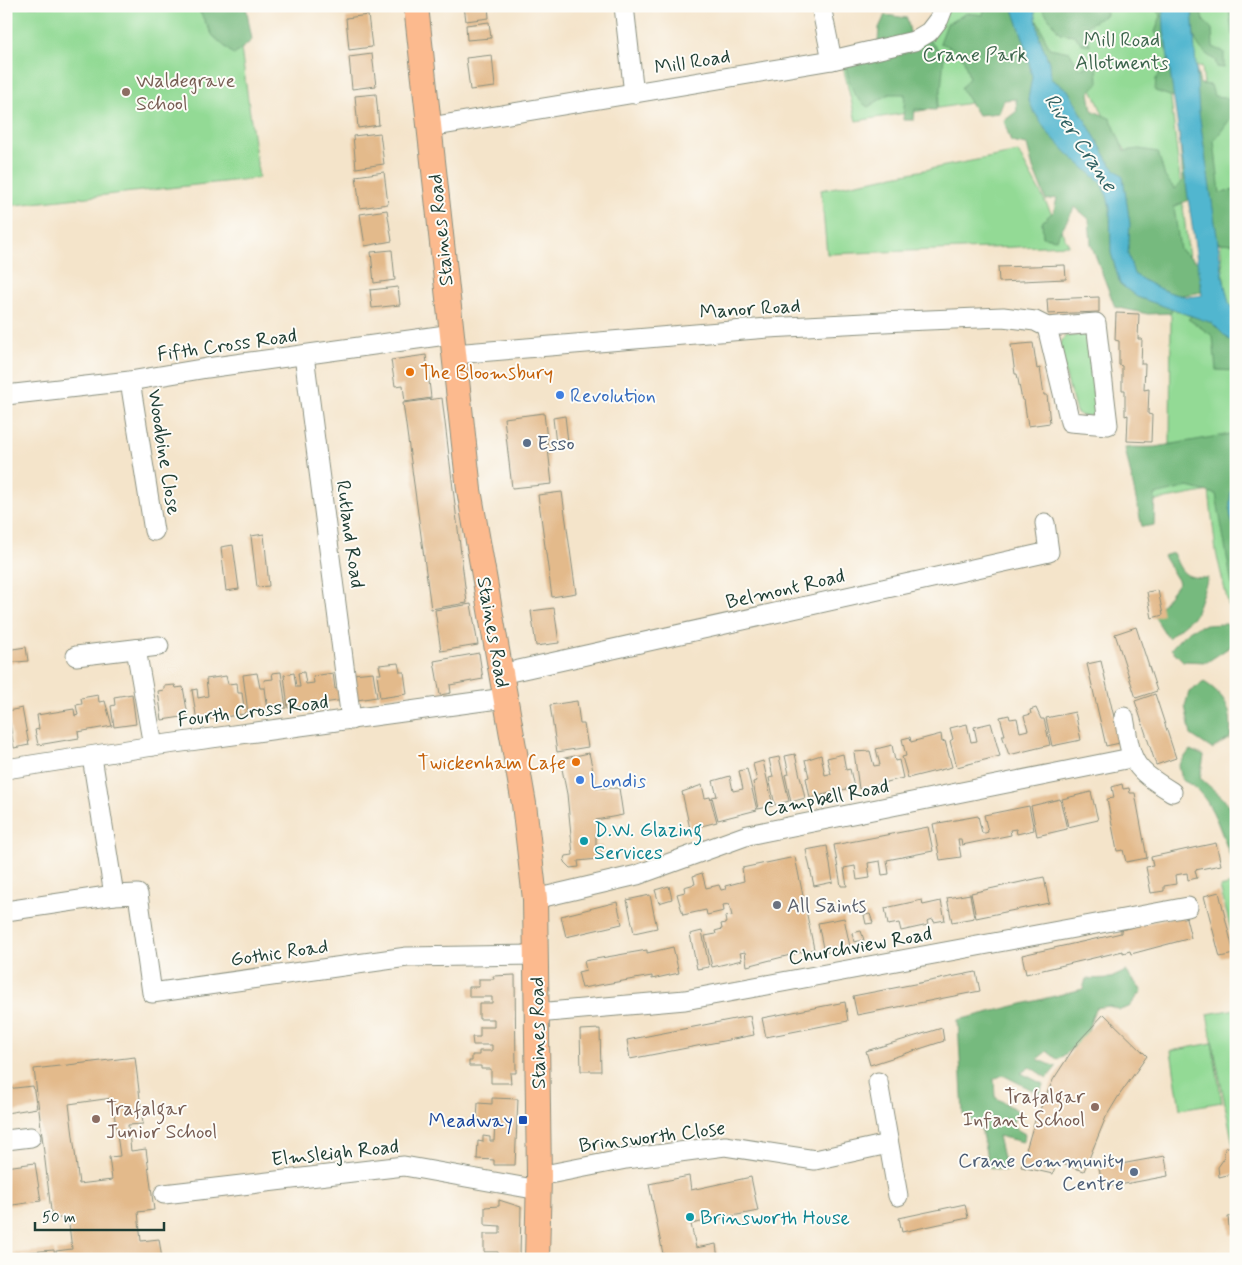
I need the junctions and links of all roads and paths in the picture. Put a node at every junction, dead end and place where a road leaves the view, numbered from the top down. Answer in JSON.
{"nodes":[{"id":1,"x":416,"y":6,"type":"edge"},
{"id":2,"x":624,"y":6,"type":"edge"},
{"id":3,"x":821,"y":6,"type":"edge"},
{"id":4,"x":944,"y":6,"type":"edge"},
{"id":5,"x":832,"y":60,"type":"junction"},
{"id":6,"x":634,"y":94,"type":"junction"},
{"id":7,"x":430,"y":127,"type":"junction"},
{"id":8,"x":1047,"y":327,"type":"junction"},
{"id":9,"x":454,"y":344,"type":"junction"},
{"id":10,"x":304,"y":355,"type":"junction"},
{"id":11,"x":130,"y":381,"type":"junction"},
{"id":12,"x":6,"y":395,"type":"edge"},
{"id":13,"x":1045,"y":523,"type":"dead end"},
{"id":14,"x":154,"y":531,"type":"dead end"},
{"id":15,"x":159,"y":646,"type":"dead end"},
{"id":16,"x":136,"y":649,"type":"junction"},
{"id":17,"x":76,"y":656,"type":"dead end"},
{"id":18,"x":501,"y":674,"type":"junction"},
{"id":19,"x":505,"y":698,"type":"junction"},
{"id":20,"x":1124,"y":717,"type":"dead end"},
{"id":21,"x":351,"y":720,"type":"junction"},
{"id":22,"x":153,"y":746,"type":"junction"},
{"id":23,"x":92,"y":757,"type":"junction"},
{"id":24,"x":1131,"y":758,"type":"junction"},
{"id":25,"x":6,"y":769,"type":"edge"},
{"id":26,"x":1172,"y":792,"type":"dead end"},
{"id":27,"x":114,"y":895,"type":"junction"},
{"id":28,"x":535,"y":899,"type":"junction"},
{"id":29,"x":1188,"y":907,"type":"dead end"},
{"id":30,"x":6,"y":911,"type":"edge"},
{"id":31,"x":536,"y":955,"type":"junction"},
{"id":32,"x":537,"y":1013,"type":"junction"},
{"id":33,"x":878,"y":1082,"type":"dead end"},
{"id":34,"x":31,"y":1137,"type":"dead end"},
{"id":35,"x":6,"y":1140,"type":"edge"},
{"id":36,"x":888,"y":1144,"type":"junction"},
{"id":37,"x":539,"y":1183,"type":"junction"},
{"id":38,"x":164,"y":1194,"type":"dead end"},
{"id":39,"x":898,"y":1196,"type":"dead end"},
{"id":40,"x":537,"y":1259,"type":"edge"}],
"edges":[{"from":1,"to":7,"type":"main road","name":"Staines Road"},
{"from":2,"to":6,"type":"street"},
{"from":3,"to":5,"type":"street"},
{"from":4,"to":5,"type":"street","name":"Mill Road"},
{"from":5,"to":6,"type":"street","name":"Mill Road"},
{"from":6,"to":7,"type":"street","name":"Mill Road"},
{"from":7,"to":9,"type":"main road","name":"Staines Road"},
{"from":8,"to":8,"type":"street","name":"Manor Road"},
{"from":8,"to":9,"type":"street","name":"Manor Road"},
{"from":9,"to":10,"type":"street","name":"Fifth Cross Road"},
{"from":9,"to":18,"type":"main road","name":"Staines Road"},
{"from":10,"to":11,"type":"street","name":"Fifth Cross Road"},
{"from":10,"to":21,"type":"street","name":"Rutland Road"},
{"from":11,"to":12,"type":"street","name":"Fifth Cross Road"},
{"from":11,"to":14,"type":"street","name":"Woodbine Close"},
{"from":13,"to":18,"type":"street","name":"Belmont Road"},
{"from":15,"to":16,"type":"street"},
{"from":16,"to":17,"type":"street"},
{"from":16,"to":22,"type":"street"},
{"from":18,"to":19,"type":"main road","name":"Staines Road"},
{"from":19,"to":21,"type":"street","name":"Fourth Cross Road"},
{"from":19,"to":28,"type":"main road","name":"Staines Road"},
{"from":20,"to":24,"type":"street"},
{"from":21,"to":22,"type":"street","name":"Fourth Cross Road"},
{"from":22,"to":23,"type":"street","name":"Fourth Cross Road"},
{"from":23,"to":25,"type":"street","name":"Fourth Cross Road"},
{"from":23,"to":27,"type":"street"},
{"from":24,"to":26,"type":"street"},
{"from":24,"to":28,"type":"street","name":"Campbell Road"},
{"from":27,"to":30,"type":"street"},
{"from":27,"to":31,"type":"street","name":"Gothic Road"},
{"from":28,"to":31,"type":"main road","name":"Staines Road"},
{"from":29,"to":32,"type":"street","name":"Churchview Road"},
{"from":31,"to":32,"type":"main road","name":"Staines Road"},
{"from":32,"to":37,"type":"main road","name":"Staines Road"},
{"from":33,"to":36,"type":"street"},
{"from":34,"to":35,"type":"street"},
{"from":36,"to":37,"type":"street","name":"Brinsworth Close"},
{"from":36,"to":39,"type":"street"},
{"from":37,"to":38,"type":"street","name":"Elmsleigh Road"},
{"from":37,"to":40,"type":"main road","name":"Staines Road"}]}
